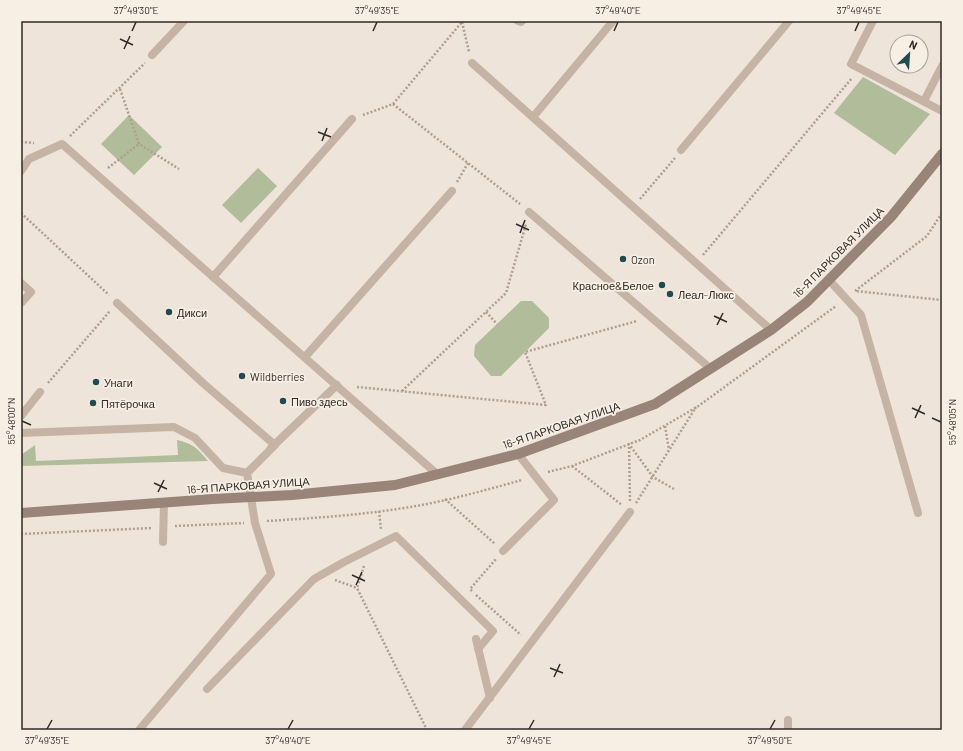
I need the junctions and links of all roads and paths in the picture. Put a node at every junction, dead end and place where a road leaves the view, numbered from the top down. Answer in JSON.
{"nodes":[{"id":1,"x":184,"y":21,"type":"edge"},
{"id":2,"x":462,"y":21,"type":"edge"},
{"id":3,"x":518,"y":21,"type":"edge"},
{"id":4,"x":522,"y":21,"type":"edge"},
{"id":5,"x":613,"y":21,"type":"edge"},
{"id":6,"x":789,"y":21,"type":"edge"},
{"id":7,"x":873,"y":21,"type":"edge"},
{"id":8,"x":152,"y":55,"type":"joint"},
{"id":9,"x":472,"y":63,"type":"joint"},
{"id":10,"x":942,"y":66,"type":"edge"},
{"id":11,"x":860,"y":69,"type":"junction"},
{"id":12,"x":120,"y":89,"type":"junction"},
{"id":13,"x":924,"y":101,"type":"junction"},
{"id":14,"x":393,"y":104,"type":"junction"},
{"id":15,"x":942,"y":111,"type":"edge"},
{"id":16,"x":533,"y":117,"type":"junction"},
{"id":17,"x":352,"y":119,"type":"joint"},
{"id":18,"x":62,"y":144,"type":"junction"},
{"id":19,"x":139,"y":144,"type":"junction"},
{"id":20,"x":681,"y":150,"type":"joint"},
{"id":21,"x":942,"y":154,"type":"edge"},
{"id":22,"x":468,"y":163,"type":"junction"},
{"id":23,"x":179,"y":169,"type":"dead end"},
{"id":24,"x":21,"y":171,"type":"edge"},
{"id":25,"x":97,"y":176,"type":"junction"},
{"id":26,"x":452,"y":190,"type":"joint"},
{"id":27,"x":634,"y":207,"type":"junction"},
{"id":28,"x":530,"y":212,"type":"junction"},
{"id":29,"x":21,"y":213,"type":"edge"},
{"id":30,"x":942,"y":213,"type":"edge"},
{"id":31,"x":696,"y":263,"type":"junction"},
{"id":32,"x":213,"y":277,"type":"junction"},
{"id":33,"x":829,"y":280,"type":"junction"},
{"id":34,"x":21,"y":283,"type":"edge"},
{"id":35,"x":855,"y":291,"type":"junction"},
{"id":36,"x":846,"y":299,"type":"junction"},
{"id":37,"x":942,"y":300,"type":"edge"},
{"id":38,"x":21,"y":303,"type":"edge"},
{"id":39,"x":117,"y":303,"type":"junction"},
{"id":40,"x":486,"y":312,"type":"junction"},
{"id":41,"x":651,"y":317,"type":"junction"},
{"id":42,"x":497,"y":324,"type":"dead end"},
{"id":43,"x":770,"y":330,"type":"junction"},
{"id":44,"x":305,"y":357,"type":"junction"},
{"id":45,"x":711,"y":369,"type":"junction"},
{"id":46,"x":337,"y":385,"type":"junction"},
{"id":47,"x":402,"y":391,"type":"junction"},
{"id":48,"x":40,"y":392,"type":"joint"},
{"id":49,"x":21,"y":416,"type":"edge"},
{"id":50,"x":665,"y":426,"type":"dead end"},
{"id":51,"x":21,"y":433,"type":"edge"},
{"id":52,"x":275,"y":444,"type":"junction"},
{"id":53,"x":669,"y":450,"type":"junction"},
{"id":54,"x":518,"y":454,"type":"junction"},
{"id":55,"x":572,"y":466,"type":"dead end"},
{"id":56,"x":247,"y":473,"type":"junction"},
{"id":57,"x":437,"y":474,"type":"junction"},
{"id":58,"x":653,"y":477,"type":"junction"},
{"id":59,"x":674,"y":489,"type":"dead end"},
{"id":60,"x":251,"y":496,"type":"junction"},
{"id":61,"x":445,"y":499,"type":"dead end"},
{"id":62,"x":164,"y":503,"type":"junction"},
{"id":63,"x":378,"y":511,"type":"dead end"},
{"id":64,"x":630,"y":512,"type":"junction"},
{"id":65,"x":21,"y":513,"type":"edge"},
{"id":66,"x":918,"y":513,"type":"dead end"},
{"id":67,"x":162,"y":542,"type":"dead end"},
{"id":68,"x":383,"y":542,"type":"junction"},
{"id":69,"x":368,"y":550,"type":"junction"},
{"id":70,"x":503,"y":551,"type":"junction"},
{"id":71,"x":321,"y":575,"type":"junction"},
{"id":72,"x":358,"y":588,"type":"junction"},
{"id":73,"x":476,"y":639,"type":"dead end"},
{"id":74,"x":531,"y":644,"type":"junction"},
{"id":75,"x":478,"y":649,"type":"junction"},
{"id":76,"x":207,"y":689,"type":"dead end"},
{"id":77,"x":490,"y":698,"type":"junction"},
{"id":78,"x":788,"y":720,"type":"dead end"},
{"id":79,"x":139,"y":730,"type":"edge"},
{"id":80,"x":427,"y":730,"type":"edge"},
{"id":81,"x":465,"y":730,"type":"edge"},
{"id":82,"x":788,"y":730,"type":"edge"}],
"edges":[{"from":1,"to":8,"type":"lane"},
{"from":2,"to":9,"type":"path"},
{"from":2,"to":14,"type":"path"},
{"from":3,"to":4,"type":"lane"},
{"from":5,"to":16,"type":"lane"},
{"from":6,"to":20,"type":"lane"},
{"from":7,"to":11,"type":"lane"},
{"from":8,"to":12,"type":"path"},
{"from":9,"to":16,"type":"lane"},
{"from":10,"to":13,"type":"lane"},
{"from":11,"to":13,"type":"lane"},
{"from":11,"to":31,"type":"path"},
{"from":12,"to":18,"type":"path"},
{"from":12,"to":19,"type":"path"},
{"from":13,"to":15,"type":"lane"},
{"from":14,"to":17,"type":"path"},
{"from":14,"to":22,"type":"path"},
{"from":16,"to":27,"type":"lane"},
{"from":17,"to":32,"type":"lane"},
{"from":18,"to":24,"type":"lane"},
{"from":18,"to":25,"type":"lane"},
{"from":19,"to":23,"type":"path"},
{"from":19,"to":25,"type":"path"},
{"from":20,"to":27,"type":"path"},
{"from":21,"to":33,"type":"main road","name":"16-Я ПАРКОВАЯ УЛИЦА"},
{"from":22,"to":26,"type":"path"},
{"from":22,"to":28,"type":"path"},
{"from":25,"to":32,"type":"lane"},
{"from":26,"to":44,"type":"lane"},
{"from":27,"to":31,"type":"lane"},
{"from":28,"to":40,"type":"path"},
{"from":28,"to":41,"type":"lane"},
{"from":29,"to":39,"type":"path"},
{"from":30,"to":35,"type":"path"},
{"from":31,"to":43,"type":"lane"},
{"from":32,"to":44,"type":"lane"},
{"from":33,"to":36,"type":"lane"},
{"from":33,"to":43,"type":"main road","name":"16-Я ПАРКОВАЯ УЛИЦА"},
{"from":34,"to":38,"type":"lane"},
{"from":35,"to":36,"type":"path"},
{"from":35,"to":37,"type":"path"},
{"from":36,"to":53,"type":"path"},
{"from":36,"to":66,"type":"lane"},
{"from":39,"to":48,"type":"path"},
{"from":39,"to":52,"type":"lane"},
{"from":40,"to":42,"type":"path"},
{"from":40,"to":47,"type":"path"},
{"from":41,"to":45,"type":"lane"},
{"from":41,"to":47,"type":"path"},
{"from":43,"to":45,"type":"main road","name":"16-Я ПАРКОВАЯ УЛИЦА"},
{"from":44,"to":46,"type":"lane"},
{"from":45,"to":54,"type":"main road","name":"16-Я ПАРКОВАЯ УЛИЦА"},
{"from":46,"to":47,"type":"path"},
{"from":46,"to":52,"type":"lane"},
{"from":46,"to":57,"type":"lane"},
{"from":48,"to":49,"type":"lane"},
{"from":50,"to":53,"type":"path"},
{"from":51,"to":56,"type":"lane"},
{"from":52,"to":56,"type":"lane"},
{"from":53,"to":58,"type":"path"},
{"from":54,"to":57,"type":"main road","name":"16-Я ПАРКОВАЯ УЛИЦА"},
{"from":54,"to":70,"type":"lane"},
{"from":55,"to":64,"type":"path"},
{"from":56,"to":60,"type":"lane"},
{"from":57,"to":60,"type":"main road","name":"16-Я ПАРКОВАЯ УЛИЦА"},
{"from":58,"to":59,"type":"path"},
{"from":58,"to":64,"type":"path"},
{"from":58,"to":64,"type":"path"},
{"from":60,"to":62,"type":"main road","name":"16-Я ПАРКОВАЯ УЛИЦА"},
{"from":60,"to":79,"type":"lane"},
{"from":61,"to":70,"type":"path"},
{"from":62,"to":65,"type":"main road","name":"16-Я ПАРКОВАЯ УЛИЦА"},
{"from":62,"to":67,"type":"lane"},
{"from":63,"to":68,"type":"path"},
{"from":64,"to":74,"type":"lane"},
{"from":68,"to":69,"type":"lane"},
{"from":68,"to":75,"type":"lane"},
{"from":69,"to":71,"type":"lane"},
{"from":69,"to":72,"type":"path"},
{"from":70,"to":74,"type":"path"},
{"from":71,"to":72,"type":"path"},
{"from":71,"to":76,"type":"lane"},
{"from":72,"to":80,"type":"path"},
{"from":73,"to":75,"type":"lane"},
{"from":74,"to":77,"type":"lane"},
{"from":75,"to":77,"type":"lane"},
{"from":77,"to":81,"type":"lane"},
{"from":78,"to":82,"type":"lane"}]}
